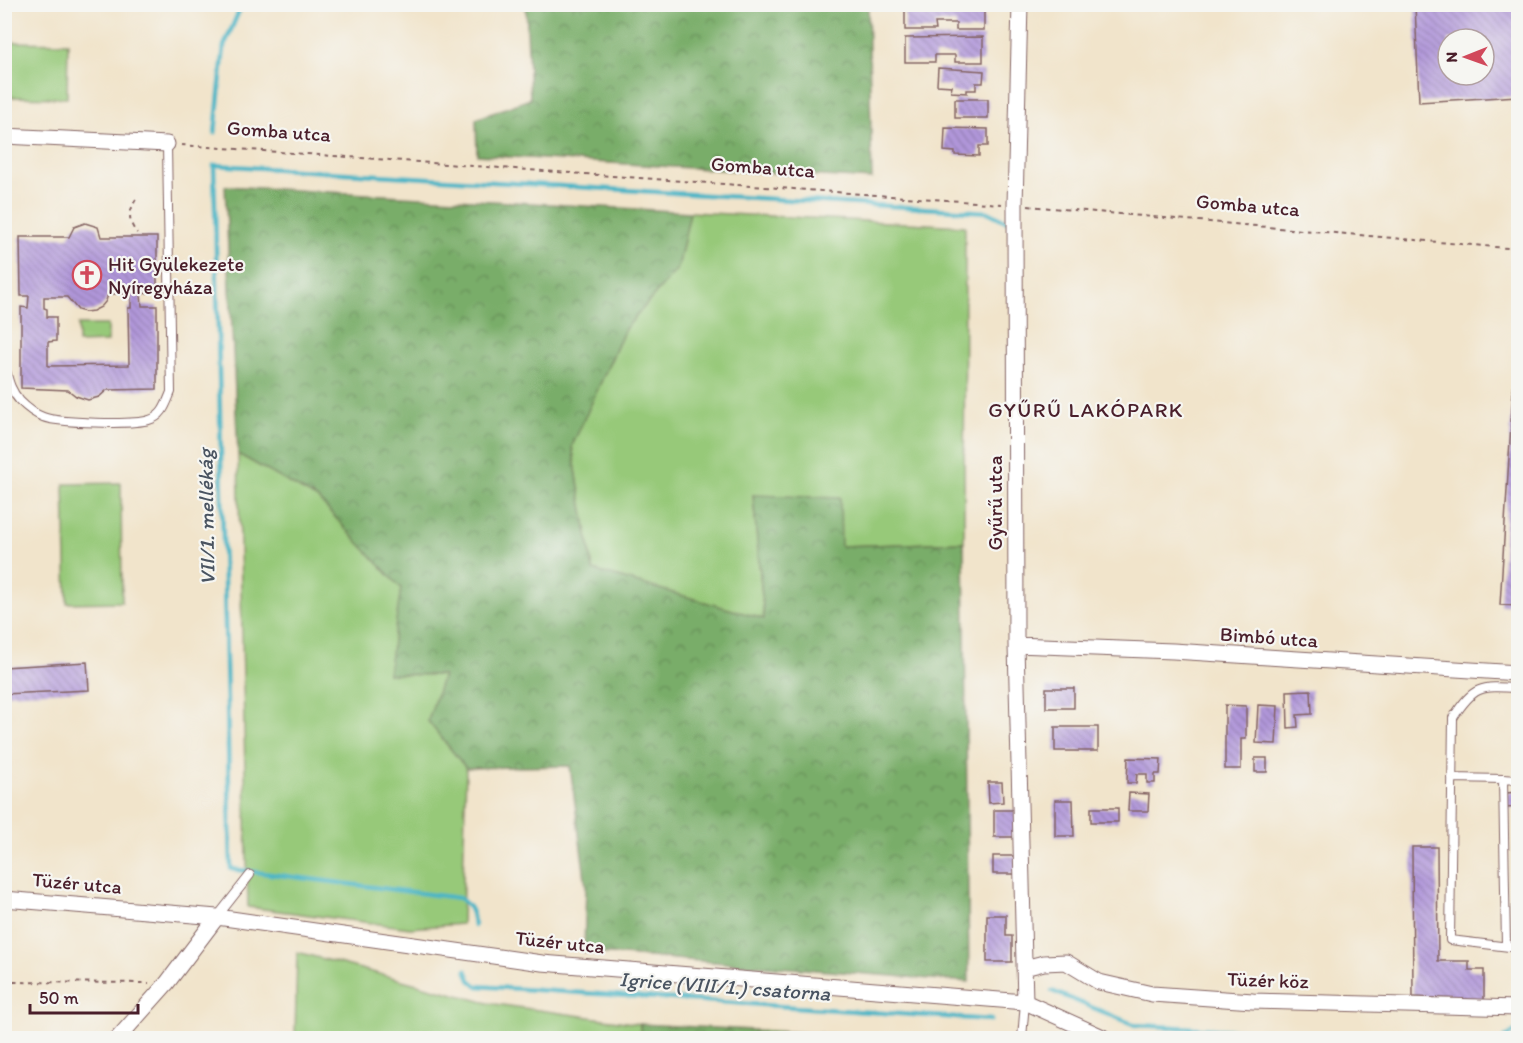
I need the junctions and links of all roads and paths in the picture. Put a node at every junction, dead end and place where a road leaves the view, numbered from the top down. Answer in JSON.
{"nodes":[{"id":1,"x":1020,"y":4,"type":"edge"},
{"id":2,"x":4,"y":136,"type":"edge"},
{"id":3,"x":167,"y":144,"type":"junction"},
{"id":4,"x":136,"y":199,"type":"dead end"},
{"id":5,"x":1015,"y":205,"type":"junction"},
{"id":6,"x":137,"y":233,"type":"dead end"},
{"id":7,"x":1518,"y":249,"type":"edge"},
{"id":8,"x":4,"y":363,"type":"edge"},
{"id":9,"x":1016,"y":645,"type":"junction"},
{"id":10,"x":1518,"y":673,"type":"edge"},
{"id":11,"x":1518,"y":688,"type":"edge"},
{"id":12,"x":1452,"y":778,"type":"junction"},
{"id":13,"x":1503,"y":779,"type":"junction"},
{"id":14,"x":1518,"y":780,"type":"edge"},
{"id":15,"x":250,"y":875,"type":"dead end"},
{"id":16,"x":4,"y":899,"type":"edge"},
{"id":17,"x":217,"y":917,"type":"junction"},
{"id":18,"x":1506,"y":946,"type":"junction"},
{"id":19,"x":1518,"y":948,"type":"edge"},
{"id":20,"x":1024,"y":968,"type":"junction"},
{"id":21,"x":4,"y":982,"type":"edge"},
{"id":22,"x":167,"y":983,"type":"junction"},
{"id":23,"x":1025,"y":1002,"type":"junction"},
{"id":24,"x":1518,"y":1008,"type":"edge"},
{"id":25,"x":118,"y":1038,"type":"edge"},
{"id":26,"x":1022,"y":1038,"type":"edge"},
{"id":27,"x":1105,"y":1038,"type":"edge"}],
"edges":[{"from":1,"to":5,"type":"street","name":"Gyűrű utca"},
{"from":2,"to":3,"type":"street"},
{"from":3,"to":5,"type":"path","name":"Gomba utca"},
{"from":3,"to":8,"type":"lane"},
{"from":4,"to":6,"type":"path"},
{"from":5,"to":7,"type":"path","name":"Gomba utca"},
{"from":5,"to":9,"type":"street","name":"Gyűrű utca"},
{"from":9,"to":10,"type":"street","name":"Bimbó utca"},
{"from":9,"to":20,"type":"street","name":"Gyűrű utca"},
{"from":11,"to":12,"type":"lane"},
{"from":12,"to":13,"type":"lane"},
{"from":12,"to":18,"type":"lane"},
{"from":13,"to":14,"type":"lane"},
{"from":13,"to":18,"type":"lane"},
{"from":15,"to":17,"type":"lane"},
{"from":16,"to":17,"type":"street","name":"Tüzér utca"},
{"from":17,"to":22,"type":"street"},
{"from":17,"to":23,"type":"street","name":"Tüzér utca"},
{"from":18,"to":19,"type":"lane"},
{"from":20,"to":23,"type":"street","name":"Gyűrű utca"},
{"from":20,"to":24,"type":"street","name":"Tüzér köz"},
{"from":21,"to":22,"type":"path"},
{"from":22,"to":25,"type":"street"},
{"from":23,"to":26,"type":"lane"},
{"from":23,"to":27,"type":"street","name":"Tüzér utca"}]}
